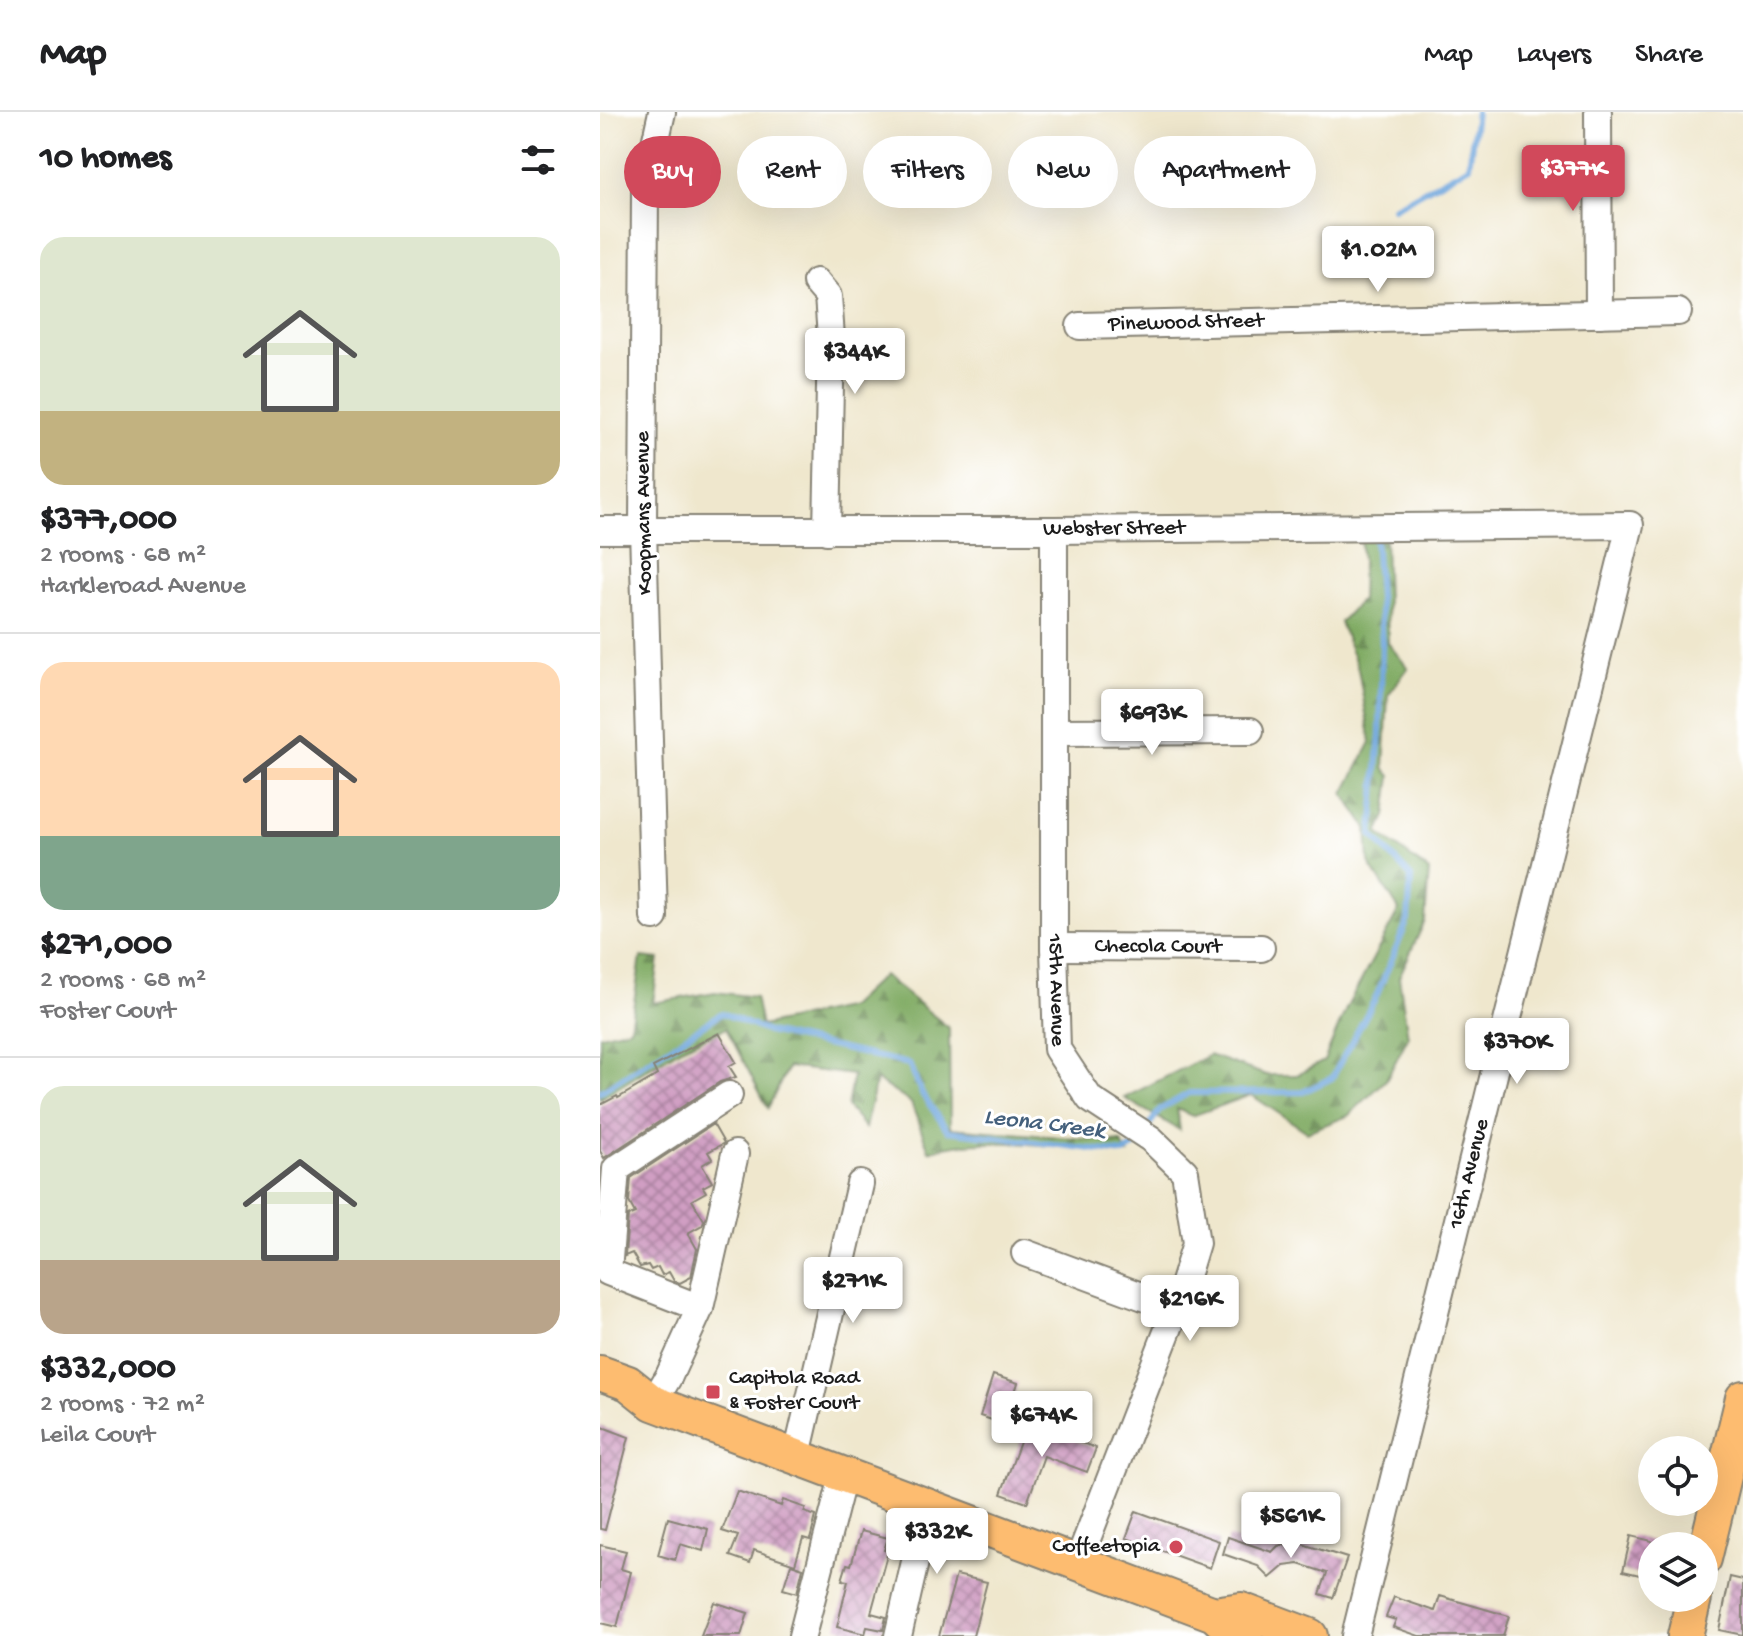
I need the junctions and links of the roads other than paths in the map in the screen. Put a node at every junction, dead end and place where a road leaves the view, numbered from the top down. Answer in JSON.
{"nodes":[{"id":1,"x":662,"y":112,"type":"edge"},
{"id":2,"x":1598,"y":112,"type":"edge"},
{"id":3,"x":816,"y":282,"type":"dead end"},
{"id":4,"x":1678,"y":312,"type":"dead end"},
{"id":5,"x":1599,"y":314,"type":"junction"},
{"id":6,"x":1080,"y":326,"type":"dead end"},
{"id":7,"x":1630,"y":525,"type":"joint"},
{"id":8,"x":643,"y":529,"type":"junction"},
{"id":9,"x":600,"y":530,"type":"edge"},
{"id":10,"x":1054,"y":530,"type":"junction"},
{"id":11,"x":827,"y":531,"type":"junction"},
{"id":12,"x":1250,"y":731,"type":"dead end"},
{"id":13,"x":1054,"y":732,"type":"junction"},
{"id":14,"x":654,"y":917,"type":"dead end"},
{"id":15,"x":1054,"y":947,"type":"junction"},
{"id":16,"x":1261,"y":948,"type":"dead end"},
{"id":17,"x":729,"y":1095,"type":"dead end"},
{"id":18,"x":735,"y":1154,"type":"dead end"},
{"id":19,"x":860,"y":1184,"type":"dead end"},
{"id":20,"x":1025,"y":1253,"type":"dead end"},
{"id":21,"x":700,"y":1308,"type":"junction"},
{"id":22,"x":1176,"y":1309,"type":"junction"},
{"id":23,"x":600,"y":1373,"type":"edge"},
{"id":24,"x":600,"y":1396,"type":"edge"},
{"id":25,"x":1743,"y":1398,"type":"edge"},
{"id":26,"x":653,"y":1403,"type":"junction"},
{"id":27,"x":797,"y":1455,"type":"junction"},
{"id":28,"x":844,"y":1473,"type":"junction"},
{"id":29,"x":928,"y":1505,"type":"junction"},
{"id":30,"x":1711,"y":1532,"type":"edge"},
{"id":31,"x":1078,"y":1562,"type":"junction"},
{"id":32,"x":1691,"y":1612,"type":"edge"},
{"id":33,"x":1214,"y":1614,"type":"junction"},
{"id":34,"x":802,"y":1636,"type":"edge"},
{"id":35,"x":898,"y":1636,"type":"edge"},
{"id":36,"x":1245,"y":1636,"type":"edge"},
{"id":37,"x":1310,"y":1636,"type":"edge"},
{"id":38,"x":1355,"y":1636,"type":"edge"},
{"id":39,"x":1685,"y":1636,"type":"edge"}],
"edges":[{"from":1,"to":8,"type":"street","name":"Koopmans Avenue"},
{"from":2,"to":5,"type":"street"},
{"from":3,"to":11,"type":"street"},
{"from":4,"to":5,"type":"street","name":"Pinewood Street"},
{"from":5,"to":6,"type":"street","name":"Pinewood Street"},
{"from":7,"to":10,"type":"street","name":"Webster Street"},
{"from":7,"to":38,"type":"street","name":"16th Avenue"},
{"from":8,"to":9,"type":"street","name":"Webster Street"},
{"from":8,"to":11,"type":"street","name":"Webster Street"},
{"from":8,"to":14,"type":"street","name":"Koopmans Avenue"},
{"from":10,"to":11,"type":"street","name":"Webster Street"},
{"from":10,"to":13,"type":"street","name":"15th Avenue"},
{"from":12,"to":13,"type":"street"},
{"from":13,"to":15,"type":"street","name":"15th Avenue"},
{"from":15,"to":16,"type":"street","name":"Checola Court"},
{"from":15,"to":22,"type":"street","name":"15th Avenue"},
{"from":17,"to":21,"type":"street"},
{"from":18,"to":21,"type":"street"},
{"from":19,"to":27,"type":"street"},
{"from":20,"to":22,"type":"street"},
{"from":21,"to":26,"type":"street"},
{"from":22,"to":31,"type":"street","name":"15th Avenue"},
{"from":23,"to":26,"type":"main road"},
{"from":24,"to":26,"type":"main road"},
{"from":25,"to":30,"type":"main road"},
{"from":26,"to":27,"type":"main road"},
{"from":27,"to":28,"type":"main road"},
{"from":28,"to":29,"type":"main road"},
{"from":28,"to":34,"type":"street"},
{"from":29,"to":31,"type":"main road"},
{"from":29,"to":35,"type":"street"},
{"from":31,"to":33,"type":"main road"},
{"from":32,"to":39,"type":"main road"},
{"from":33,"to":36,"type":"main road"},
{"from":33,"to":37,"type":"main road"}]}
